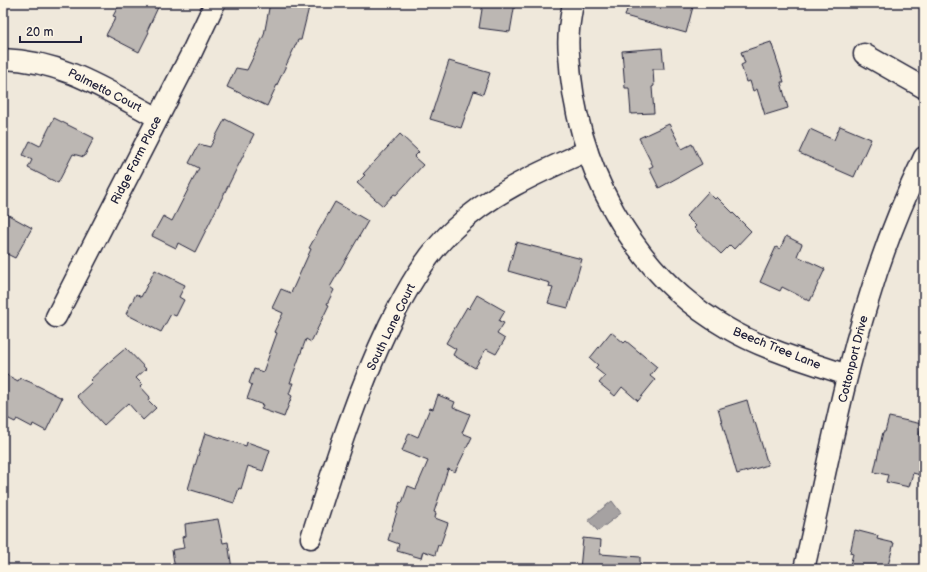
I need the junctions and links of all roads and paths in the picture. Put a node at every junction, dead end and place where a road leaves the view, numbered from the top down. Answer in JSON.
{"nodes":[{"id":1,"x":215,"y":3,"type":"edge"},
{"id":2,"x":573,"y":3,"type":"edge"},
{"id":3,"x":864,"y":54,"type":"dead end"},
{"id":4,"x":3,"y":59,"type":"edge"},
{"id":5,"x":924,"y":88,"type":"edge"},
{"id":6,"x":158,"y":118,"type":"junction"},
{"id":7,"x":587,"y":151,"type":"junction"},
{"id":8,"x":924,"y":157,"type":"edge"},
{"id":9,"x":56,"y":316,"type":"dead end"},
{"id":10,"x":847,"y":375,"type":"junction"},
{"id":11,"x":311,"y":538,"type":"dead end"},
{"id":12,"x":804,"y":569,"type":"edge"}],
"edges":[{"from":1,"to":6,"type":"street","name":"Ridge Farm Place"},
{"from":2,"to":7,"type":"street","name":"Beech Tree Lane"},
{"from":3,"to":5,"type":"street"},
{"from":4,"to":6,"type":"street","name":"Palmetto Court"},
{"from":6,"to":9,"type":"street","name":"Ridge Farm Place"},
{"from":7,"to":10,"type":"street","name":"Beech Tree Lane"},
{"from":7,"to":11,"type":"street","name":"South Lane Court"},
{"from":8,"to":10,"type":"street","name":"Cottonport Drive"},
{"from":10,"to":12,"type":"street","name":"Cottonport Drive"}]}
